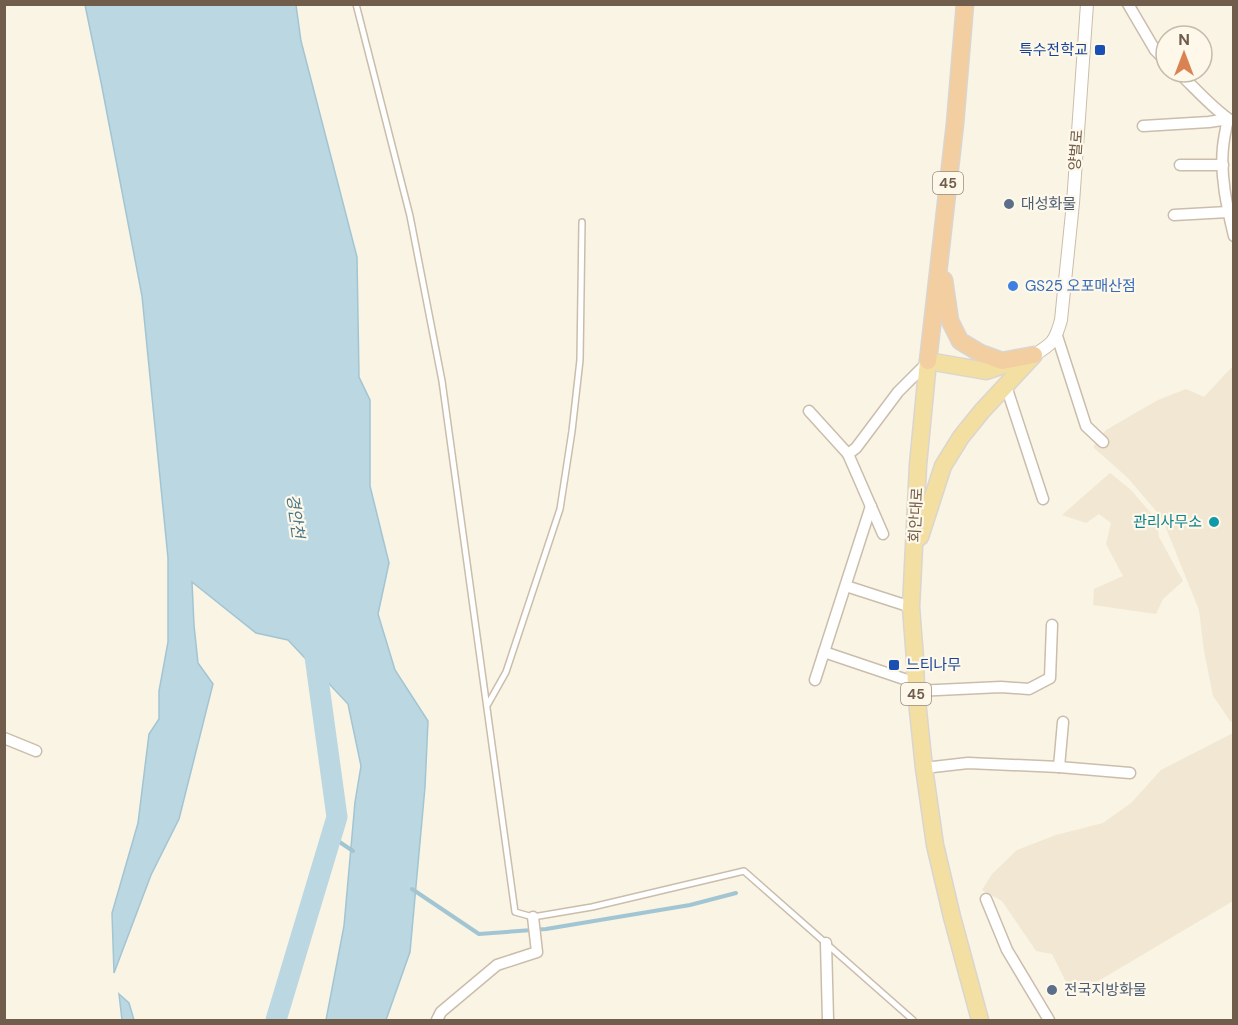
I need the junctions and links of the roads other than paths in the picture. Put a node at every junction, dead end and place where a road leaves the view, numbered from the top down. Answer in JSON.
{"nodes":[{"id":1,"x":356,"y":4,"type":"edge"},
{"id":2,"x":965,"y":4,"type":"edge"},
{"id":3,"x":1087,"y":4,"type":"edge"},
{"id":4,"x":1128,"y":4,"type":"edge"},
{"id":5,"x":1154,"y":49,"type":"edge"},
{"id":6,"x":1190,"y":84,"type":"edge"},
{"id":7,"x":1231,"y":121,"type":"edge"},
{"id":8,"x":1143,"y":126,"type":"dead end"},
{"id":9,"x":1180,"y":165,"type":"dead end"},
{"id":10,"x":1223,"y":165,"type":"junction"},
{"id":11,"x":1228,"y":212,"type":"junction"},
{"id":12,"x":1174,"y":215,"type":"dead end"},
{"id":13,"x":582,"y":222,"type":"dead end"},
{"id":14,"x":1233,"y":236,"type":"edge"},
{"id":15,"x":941,"y":253,"type":"junction"},
{"id":16,"x":1057,"y":336,"type":"junction"},
{"id":17,"x":1034,"y":355,"type":"junction"},
{"id":18,"x":928,"y":361,"type":"junction"},
{"id":19,"x":1006,"y":386,"type":"junction"},
{"id":20,"x":809,"y":411,"type":"dead end"},
{"id":21,"x":1103,"y":442,"type":"dead end"},
{"id":22,"x":848,"y":454,"type":"junction"},
{"id":23,"x":1043,"y":499,"type":"dead end"},
{"id":24,"x":871,"y":506,"type":"junction"},
{"id":25,"x":883,"y":534,"type":"dead end"},
{"id":26,"x":914,"y":558,"type":"junction"},
{"id":27,"x":846,"y":586,"type":"junction"},
{"id":28,"x":911,"y":607,"type":"junction"},
{"id":29,"x":1052,"y":625,"type":"dead end"},
{"id":30,"x":824,"y":652,"type":"junction"},
{"id":31,"x":815,"y":680,"type":"dead end"},
{"id":32,"x":916,"y":687,"type":"junction"},
{"id":33,"x":487,"y":706,"type":"junction"},
{"id":34,"x":1063,"y":722,"type":"dead end"},
{"id":35,"x":4,"y":738,"type":"edge"},
{"id":36,"x":36,"y":751,"type":"dead end"},
{"id":37,"x":1059,"y":767,"type":"junction"},
{"id":38,"x":924,"y":768,"type":"junction"},
{"id":39,"x":1130,"y":773,"type":"dead end"},
{"id":40,"x":986,"y":899,"type":"dead end"},
{"id":41,"x":533,"y":920,"type":"junction"},
{"id":42,"x":826,"y":944,"type":"junction"},
{"id":43,"x":437,"y":1020,"type":"edge"},
{"id":44,"x":828,"y":1020,"type":"edge"},
{"id":45,"x":913,"y":1020,"type":"edge"},
{"id":46,"x":980,"y":1020,"type":"edge"},
{"id":47,"x":1049,"y":1020,"type":"edge"}],
"edges":[{"from":1,"to":33,"type":"lane"},
{"from":2,"to":15,"type":"highway","name":"회안대로","number":"45"},
{"from":3,"to":16,"type":"street","name":"양벌로"},
{"from":4,"to":5,"type":"street"},
{"from":6,"to":7,"type":"street"},
{"from":7,"to":8,"type":"street"},
{"from":7,"to":10,"type":"street"},
{"from":9,"to":10,"type":"street"},
{"from":10,"to":11,"type":"street"},
{"from":11,"to":12,"type":"street"},
{"from":11,"to":14,"type":"street"},
{"from":13,"to":33,"type":"lane"},
{"from":15,"to":17,"type":"highway"},
{"from":15,"to":18,"type":"highway","name":"회안대로","number":"45"},
{"from":16,"to":17,"type":"street"},
{"from":16,"to":21,"type":"street"},
{"from":17,"to":18,"type":"main road"},
{"from":17,"to":19,"type":"main road"},
{"from":18,"to":22,"type":"street"},
{"from":18,"to":26,"type":"main road","name":"회안대로","number":"45"},
{"from":19,"to":23,"type":"street"},
{"from":19,"to":26,"type":"main road"},
{"from":20,"to":22,"type":"street"},
{"from":22,"to":24,"type":"street"},
{"from":24,"to":25,"type":"street"},
{"from":24,"to":27,"type":"street"},
{"from":26,"to":28,"type":"main road","name":"회안대로","number":"45"},
{"from":27,"to":28,"type":"street"},
{"from":27,"to":30,"type":"street"},
{"from":28,"to":32,"type":"main road","name":"회안대로","number":"45"},
{"from":29,"to":32,"type":"street"},
{"from":30,"to":31,"type":"street"},
{"from":30,"to":32,"type":"street"},
{"from":32,"to":38,"type":"main road","name":"회안대로","number":"45"},
{"from":33,"to":41,"type":"lane"},
{"from":34,"to":37,"type":"street"},
{"from":35,"to":36,"type":"street"},
{"from":37,"to":38,"type":"street"},
{"from":37,"to":39,"type":"street"},
{"from":38,"to":46,"type":"main road","name":"회안대로","number":"45"},
{"from":40,"to":47,"type":"street"},
{"from":41,"to":42,"type":"lane"},
{"from":41,"to":43,"type":"street"},
{"from":42,"to":44,"type":"street"},
{"from":42,"to":45,"type":"lane"}]}
